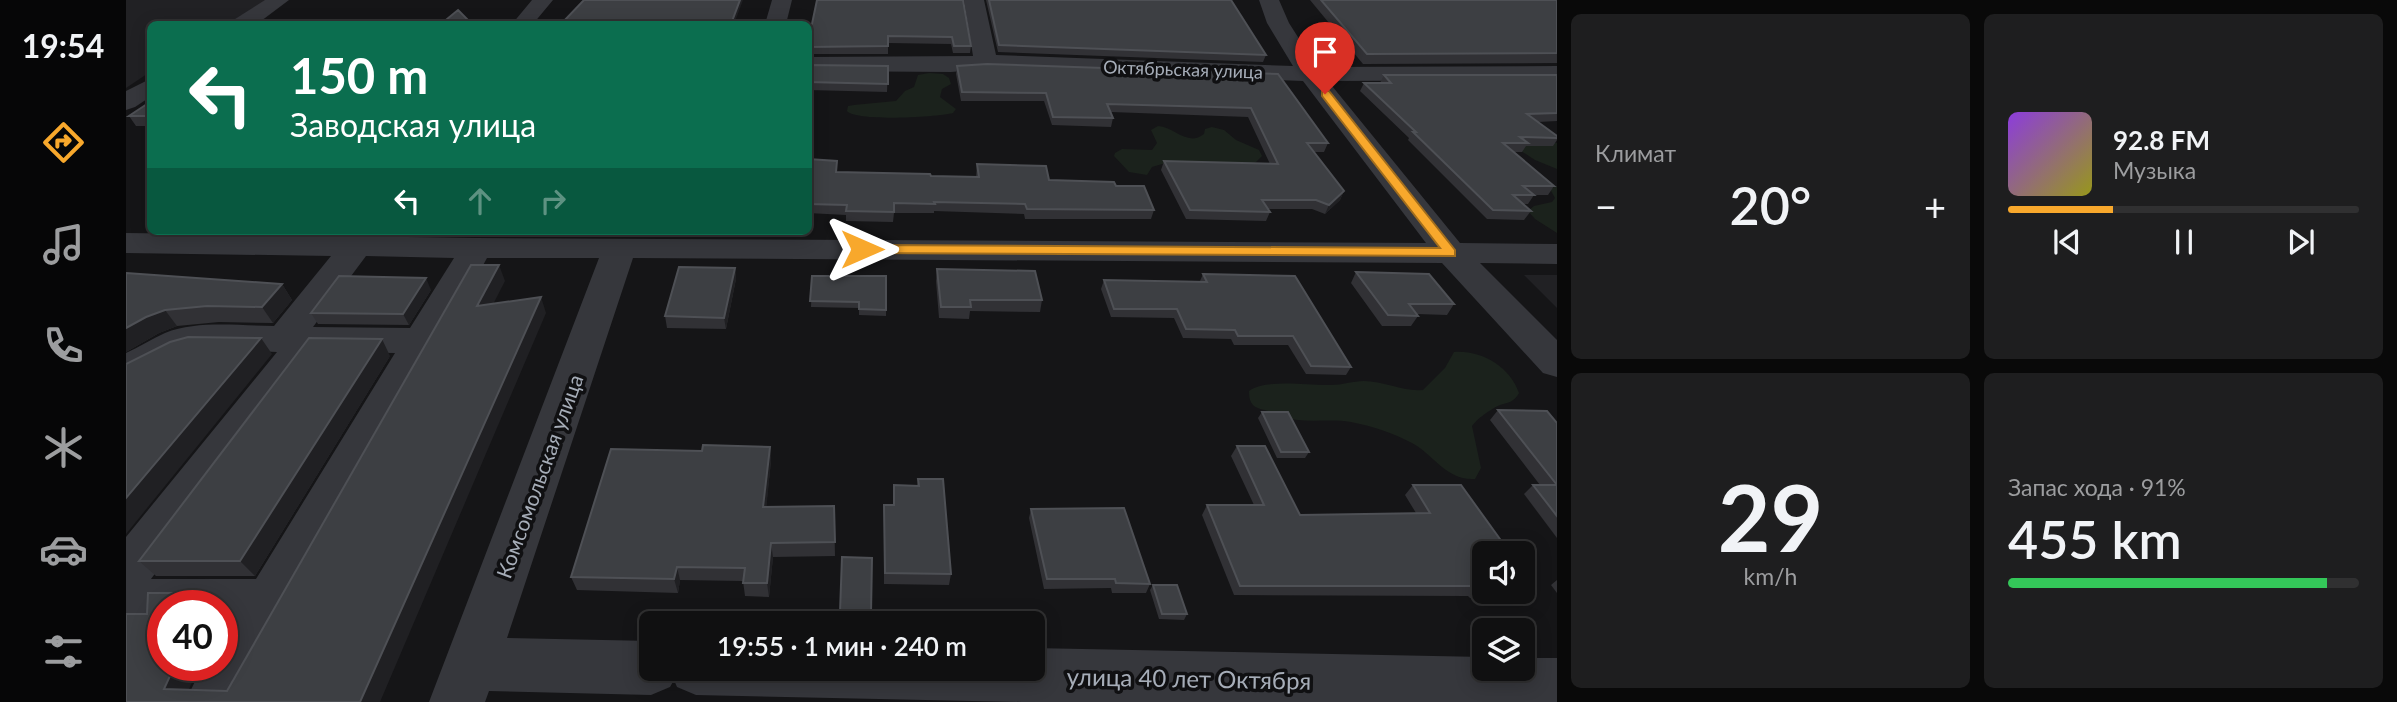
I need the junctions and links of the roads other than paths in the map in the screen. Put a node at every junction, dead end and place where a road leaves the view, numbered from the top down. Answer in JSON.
{"nodes":[{"id":1,"x":279,"y":0,"type":"edge"},
{"id":2,"x":543,"y":0,"type":"edge"},
{"id":3,"x":782,"y":0,"type":"edge"},
{"id":4,"x":974,"y":0,"type":"edge"},
{"id":5,"x":1269,"y":0,"type":"edge"},
{"id":6,"x":248,"y":21,"type":"edge"},
{"id":7,"x":525,"y":21,"type":"edge"},
{"id":8,"x":777,"y":21,"type":"edge"},
{"id":9,"x":986,"y":62,"type":"junction"},
{"id":10,"x":812,"y":64,"type":"edge"},
{"id":11,"x":1557,"y":73,"type":"edge"},
{"id":12,"x":1310,"y":74,"type":"junction"},
{"id":13,"x":147,"y":88,"type":"edge"},
{"id":14,"x":126,"y":102,"type":"edge"},
{"id":15,"x":344,"y":241,"type":"edge"},
{"id":16,"x":126,"y":243,"type":"edge"},
{"id":17,"x":476,"y":248,"type":"junction"},
{"id":18,"x":620,"y":249,"type":"junction"},
{"id":19,"x":1451,"y":253,"type":"junction"},
{"id":20,"x":1557,"y":254,"type":"edge"},
{"id":21,"x":296,"y":339,"type":"junction"},
{"id":22,"x":421,"y":341,"type":"junction"},
{"id":23,"x":1557,"y":363,"type":"edge"},
{"id":24,"x":126,"y":370,"type":"edge"},
{"id":25,"x":126,"y":573,"type":"edge"},
{"id":26,"x":126,"y":603,"type":"edge"},
{"id":27,"x":269,"y":603,"type":"junction"},
{"id":28,"x":639,"y":669,"type":"edge"},
{"id":29,"x":1045,"y":675,"type":"edge"},
{"id":30,"x":465,"y":683,"type":"edge"},
{"id":31,"x":1557,"y":686,"type":"edge"},
{"id":32,"x":213,"y":702,"type":"edge"}],
"edges":[{"from":1,"to":6,"type":"street"},
{"from":2,"to":7,"type":"street"},
{"from":3,"to":8,"type":"street"},
{"from":4,"to":9,"type":"street"},
{"from":5,"to":12,"type":"street"},
{"from":9,"to":10,"type":"street","name":"Октябрьская улица"},
{"from":9,"to":12,"type":"street","name":"Октябрьская улица"},
{"from":11,"to":12,"type":"street","name":"Октябрьская улица"},
{"from":12,"to":19,"type":"street"},
{"from":13,"to":14,"type":"street"},
{"from":15,"to":16,"type":"street"},
{"from":15,"to":17,"type":"street"},
{"from":15,"to":21,"type":"street"},
{"from":17,"to":18,"type":"street"},
{"from":17,"to":22,"type":"street"},
{"from":18,"to":19,"type":"street"},
{"from":18,"to":30,"type":"street","name":"Комсомольская улица"},
{"from":19,"to":20,"type":"street"},
{"from":19,"to":23,"type":"street"},
{"from":21,"to":22,"type":"street"},
{"from":21,"to":24,"type":"street"},
{"from":21,"to":25,"type":"street"},
{"from":22,"to":27,"type":"street"},
{"from":26,"to":27,"type":"street"},
{"from":27,"to":32,"type":"street"},
{"from":28,"to":30,"type":"street"},
{"from":29,"to":31,"type":"street","name":"улица 40 лет Октября"}]}
